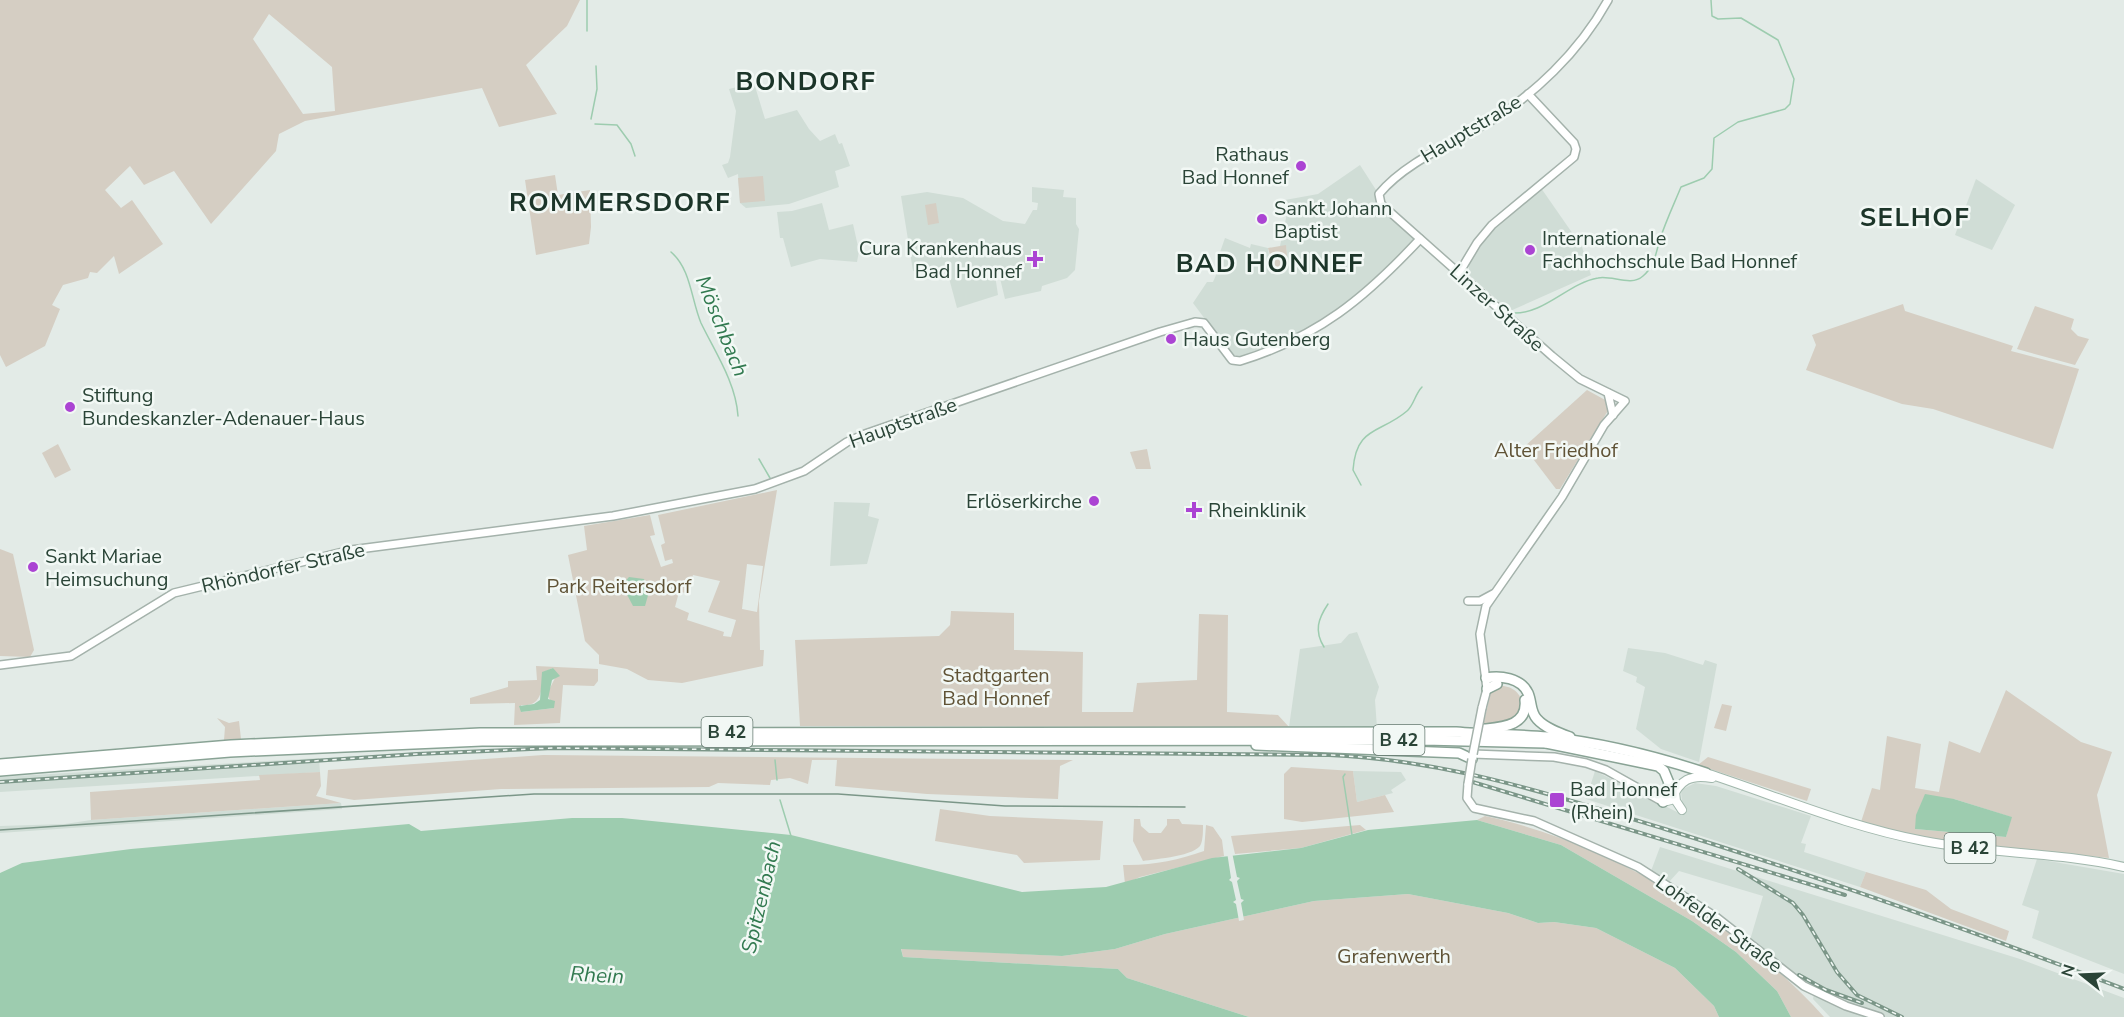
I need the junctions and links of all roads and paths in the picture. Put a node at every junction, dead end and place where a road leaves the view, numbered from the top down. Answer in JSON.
{"nodes":[{"id":1,"x":1608,"y":0,"type":"edge"},
{"id":2,"x":1528,"y":94,"type":"junction"},
{"id":3,"x":1379,"y":200,"type":"joint"},
{"id":4,"x":1420,"y":239,"type":"junction"},
{"id":5,"x":1459,"y":273,"type":"junction"},
{"id":6,"x":1608,"y":393,"type":"junction"},
{"id":7,"x":1613,"y":415,"type":"junction"},
{"id":8,"x":571,"y":522,"type":"joint"},
{"id":9,"x":1495,"y":593,"type":"junction"},
{"id":10,"x":1468,"y":601,"type":"dead end"},
{"id":11,"x":0,"y":664,"type":"edge"},
{"id":12,"x":1486,"y":678,"type":"junction"},
{"id":13,"x":1497,"y":684,"type":"junction"},
{"id":14,"x":1487,"y":689,"type":"junction"},
{"id":15,"x":1482,"y":708,"type":"junction"},
{"id":16,"x":1456,"y":732,"type":"junction"},
{"id":17,"x":1206,"y":739,"type":"junction"},
{"id":18,"x":1546,"y":743,"type":"junction"},
{"id":19,"x":1595,"y":745,"type":"junction"},
{"id":20,"x":1473,"y":756,"type":"junction"},
{"id":21,"x":0,"y":764,"type":"edge"},
{"id":22,"x":0,"y":771,"type":"edge"},
{"id":23,"x":1706,"y":773,"type":"junction"},
{"id":24,"x":1731,"y":781,"type":"junction"},
{"id":25,"x":1675,"y":790,"type":"junction"},
{"id":26,"x":1663,"y":802,"type":"junction"},
{"id":27,"x":1683,"y":810,"type":"dead end"},
{"id":28,"x":2124,"y":867,"type":"edge"},
{"id":29,"x":1880,"y":1017,"type":"edge"}],
"edges":[{"from":1,"to":2,"type":"main road","name":"Hauptstraße"},
{"from":2,"to":3,"type":"main road","name":"Hauptstraße"},
{"from":2,"to":5,"type":"main road"},
{"from":3,"to":4,"type":"main road","name":"Linzer Straße"},
{"from":4,"to":5,"type":"main road","name":"Linzer Straße"},
{"from":4,"to":8,"type":"main road","name":"Hauptstraße"},
{"from":5,"to":6,"type":"main road","name":"Linzer Straße"},
{"from":6,"to":7,"type":"main road"},
{"from":6,"to":7,"type":"main road","name":"Linzer Straße"},
{"from":7,"to":9,"type":"main road"},
{"from":8,"to":11,"type":"main road","name":"Rhöndorfer Straße"},
{"from":9,"to":10,"type":"main road"},
{"from":9,"to":12,"type":"main road"},
{"from":12,"to":13,"type":"highway"},
{"from":12,"to":14,"type":"main road"},
{"from":12,"to":15,"type":"main road"},
{"from":12,"to":19,"type":"highway"},
{"from":13,"to":14,"type":"highway"},
{"from":13,"to":16,"type":"highway"},
{"from":14,"to":15,"type":"main road"},
{"from":15,"to":20,"type":"main road","bridge":true},
{"from":16,"to":19,"type":"highway","number":"B 42"},
{"from":16,"to":21,"type":"highway","number":"B 42"},
{"from":17,"to":18,"type":"highway","number":"B 42"},
{"from":17,"to":20,"type":"highway"},
{"from":17,"to":22,"type":"highway","number":"B 42"},
{"from":18,"to":23,"type":"highway","number":"B 42"},
{"from":18,"to":26,"type":"highway"},
{"from":19,"to":23,"type":"highway","number":"B 42"},
{"from":20,"to":26,"type":"main road"},
{"from":20,"to":29,"type":"main road","name":"Lohfelder Straße","bridge":true},
{"from":23,"to":24,"type":"main road","number":"B 42"},
{"from":24,"to":25,"type":"main road"},
{"from":24,"to":28,"type":"main road","number":"B 42"},
{"from":25,"to":26,"type":"main road"},
{"from":25,"to":27,"type":"main road"}]}
